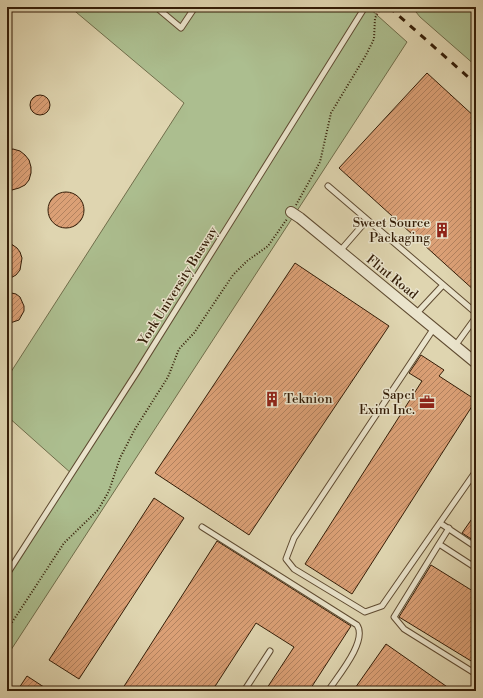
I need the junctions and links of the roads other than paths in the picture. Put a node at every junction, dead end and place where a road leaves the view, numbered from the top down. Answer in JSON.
{"nodes":[{"id":1,"x":156,"y":7,"type":"edge"},
{"id":2,"x":195,"y":7,"type":"edge"},
{"id":3,"x":364,"y":7,"type":"edge"},
{"id":4,"x":328,"y":186,"type":"dead end"},
{"id":5,"x":291,"y":212,"type":"road end"},
{"id":6,"x":367,"y":220,"type":"junction"},
{"id":7,"x":340,"y":251,"type":"junction"},
{"id":8,"x":443,"y":285,"type":"junction"},
{"id":9,"x":476,"y":313,"type":"edge"},
{"id":10,"x":416,"y":314,"type":"junction"},
{"id":11,"x":476,"y":316,"type":"edge"},
{"id":12,"x":434,"y":328,"type":"junction"},
{"id":13,"x":455,"y":346,"type":"junction"},
{"id":14,"x":476,"y":363,"type":"edge"},
{"id":15,"x":476,"y":471,"type":"edge"},
{"id":16,"x":440,"y":523,"type":"junction"},
{"id":17,"x":202,"y":527,"type":"dead end"},
{"id":18,"x":449,"y":528,"type":"junction"},
{"id":19,"x":439,"y":544,"type":"junction"},
{"id":20,"x":476,"y":547,"type":"edge"},
{"id":21,"x":476,"y":568,"type":"edge"},
{"id":22,"x":7,"y":574,"type":"edge"},
{"id":23,"x":270,"y":651,"type":"dead end"},
{"id":24,"x":476,"y":674,"type":"edge"},
{"id":25,"x":244,"y":691,"type":"edge"},
{"id":26,"x":328,"y":691,"type":"edge"}],
"edges":[{"from":1,"to":2,"type":"lane"},
{"from":3,"to":22,"type":"lane","name":"York University Busway"},
{"from":4,"to":6,"type":"lane"},
{"from":5,"to":7,"type":"street","name":"Flint Road"},
{"from":6,"to":7,"type":"lane"},
{"from":6,"to":8,"type":"lane"},
{"from":7,"to":10,"type":"street","name":"Flint Road"},
{"from":8,"to":9,"type":"lane"},
{"from":8,"to":10,"type":"lane"},
{"from":10,"to":12,"type":"street","name":"Flint Road"},
{"from":11,"to":13,"type":"lane"},
{"from":12,"to":13,"type":"street","name":"Flint Road"},
{"from":12,"to":16,"type":"lane"},
{"from":13,"to":14,"type":"street","name":"Flint Road"},
{"from":15,"to":16,"type":"lane"},
{"from":16,"to":18,"type":"lane"},
{"from":17,"to":26,"type":"lane"},
{"from":18,"to":19,"type":"lane"},
{"from":18,"to":20,"type":"lane"},
{"from":19,"to":21,"type":"lane"},
{"from":19,"to":24,"type":"lane"},
{"from":23,"to":25,"type":"lane"}]}
